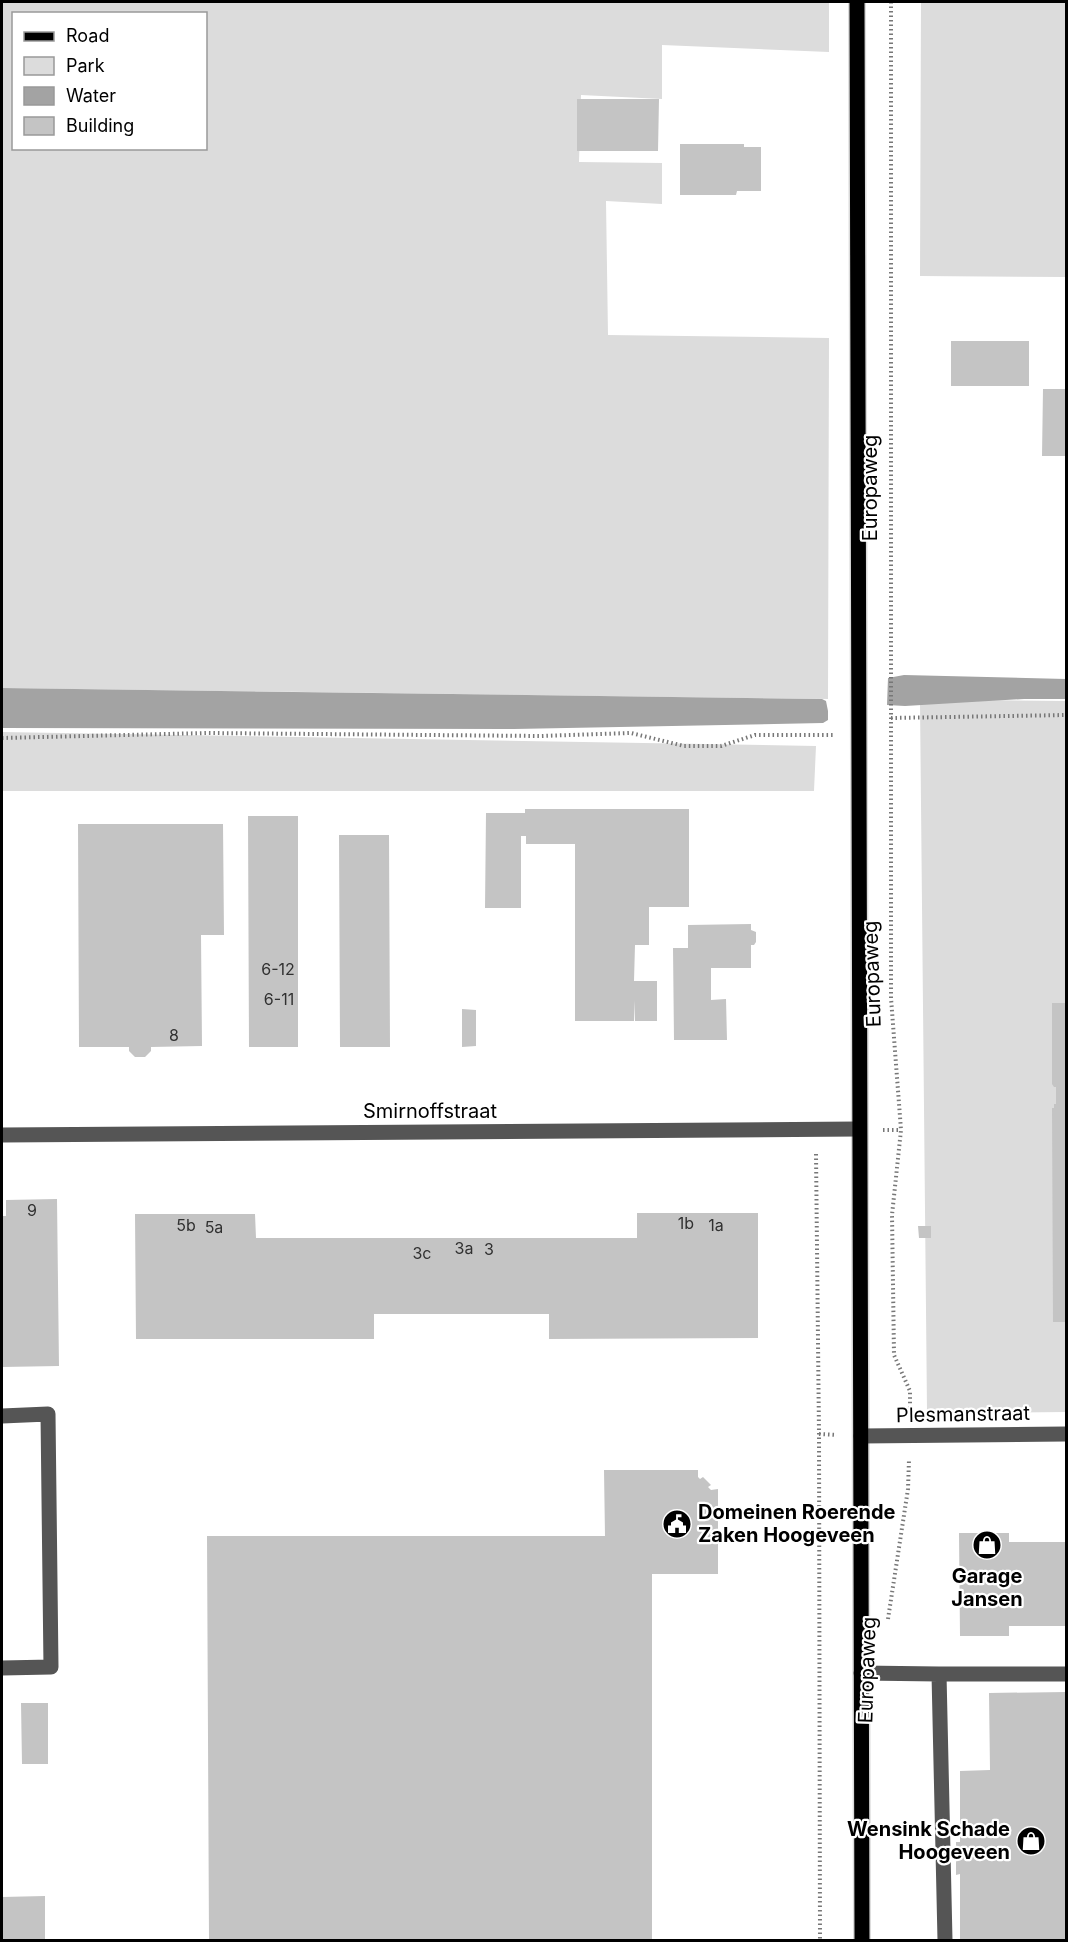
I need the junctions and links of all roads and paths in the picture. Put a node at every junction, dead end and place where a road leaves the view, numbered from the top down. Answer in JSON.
{"nodes":[{"id":1,"x":857,"y":2,"type":"edge"},
{"id":2,"x":891,"y":2,"type":"edge"},
{"id":3,"x":1066,"y":715,"type":"edge"},
{"id":4,"x":891,"y":718,"type":"junction"},
{"id":5,"x":858,"y":735,"type":"junction"},
{"id":6,"x":2,"y":738,"type":"edge"},
{"id":7,"x":816,"y":1129,"type":"junction"},
{"id":8,"x":858,"y":1129,"type":"junction"},
{"id":9,"x":2,"y":1135,"type":"edge"},
{"id":10,"x":2,"y":1416,"type":"edge"},
{"id":11,"x":1066,"y":1434,"type":"edge"},
{"id":12,"x":861,"y":1436,"type":"junction"},
{"id":13,"x":910,"y":1437,"type":"junction"},
{"id":14,"x":888,"y":1621,"type":"dead end"},
{"id":15,"x":2,"y":1668,"type":"edge"},
{"id":16,"x":861,"y":1673,"type":"junction"},
{"id":17,"x":939,"y":1674,"type":"junction"},
{"id":18,"x":1066,"y":1674,"type":"edge"},
{"id":19,"x":820,"y":1941,"type":"edge"},
{"id":20,"x":861,"y":1941,"type":"edge"},
{"id":21,"x":945,"y":1941,"type":"edge"}],
"edges":[{"from":1,"to":5,"type":"main road","name":"Europaweg"},
{"from":2,"to":4,"type":"path","name":"Europaweg"},
{"from":3,"to":4,"type":"path"},
{"from":4,"to":13,"type":"path","name":"Europaweg"},
{"from":5,"to":6,"type":"path"},
{"from":5,"to":8,"type":"main road","name":"Europaweg"},
{"from":7,"to":8,"type":"street","name":"Smirnoffstraat"},
{"from":7,"to":9,"type":"street","name":"Smirnoffstraat"},
{"from":7,"to":19,"type":"path"},
{"from":8,"to":12,"type":"main road","name":"Europaweg"},
{"from":10,"to":15,"type":"street"},
{"from":11,"to":13,"type":"street","name":"Plesmanstraat"},
{"from":12,"to":13,"type":"street","name":"Plesmanstraat"},
{"from":12,"to":16,"type":"main road","name":"Europaweg"},
{"from":13,"to":14,"type":"path","name":"Europaweg"},
{"from":16,"to":17,"type":"street"},
{"from":16,"to":20,"type":"main road","name":"Europaweg"},
{"from":17,"to":18,"type":"street"},
{"from":17,"to":21,"type":"street"}]}
